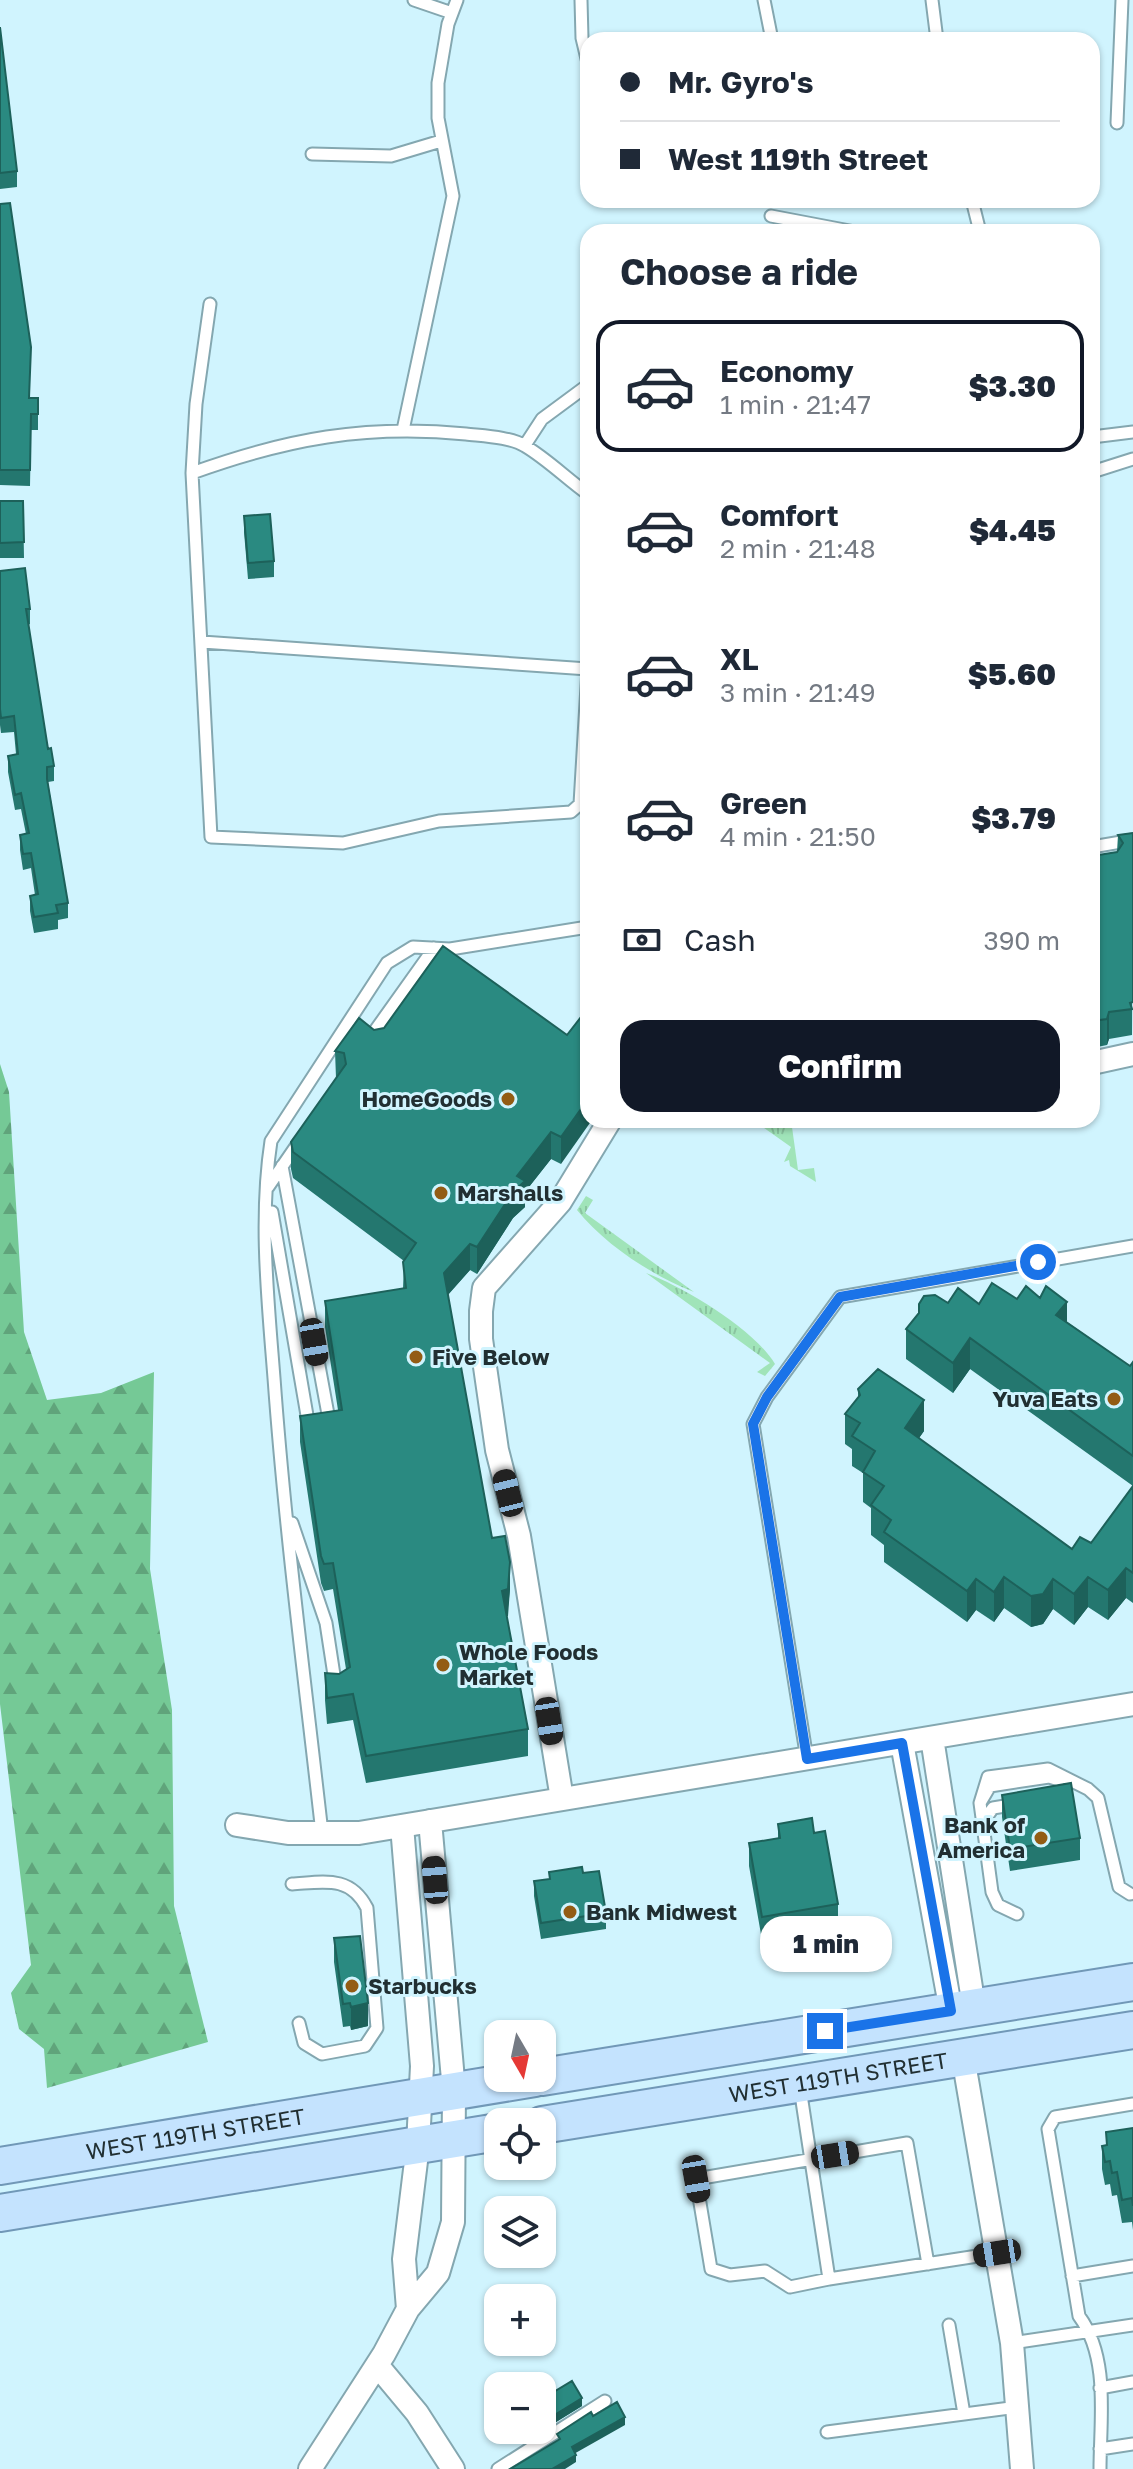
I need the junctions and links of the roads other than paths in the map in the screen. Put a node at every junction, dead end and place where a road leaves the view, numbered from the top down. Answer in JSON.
{"nodes":[{"id":1,"x":414,"y":0,"type":"edge"},
{"id":2,"x":457,"y":0,"type":"edge"},
{"id":3,"x":581,"y":0,"type":"edge"},
{"id":4,"x":764,"y":0,"type":"edge"},
{"id":5,"x":932,"y":0,"type":"edge"},
{"id":6,"x":1122,"y":0,"type":"edge"},
{"id":7,"x":452,"y":13,"type":"junction"},
{"id":8,"x":582,"y":32,"type":"edge"},
{"id":9,"x":770,"y":32,"type":"edge"},
{"id":10,"x":936,"y":32,"type":"edge"},
{"id":11,"x":1117,"y":123,"type":"dead end"},
{"id":12,"x":441,"y":141,"type":"junction"},
{"id":13,"x":312,"y":154,"type":"dead end"},
{"id":14,"x":771,"y":216,"type":"dead end"},
{"id":15,"x":813,"y":224,"type":"edge"},
{"id":16,"x":210,"y":304,"type":"dead end"},
{"id":17,"x":580,"y":391,"type":"edge"},
{"id":18,"x":403,"y":430,"type":"junction"},
{"id":19,"x":1133,"y":432,"type":"edge"},
{"id":20,"x":1100,"y":436,"type":"edge"},
{"id":21,"x":525,"y":445,"type":"junction"},
{"id":22,"x":1133,"y":459,"type":"edge"},
{"id":23,"x":1100,"y":469,"type":"edge"},
{"id":24,"x":192,"y":473,"type":"junction"},
{"id":25,"x":580,"y":488,"type":"edge"},
{"id":26,"x":202,"y":642,"type":"junction"},
{"id":27,"x":580,"y":668,"type":"edge"},
{"id":28,"x":580,"y":804,"type":"edge"},
{"id":29,"x":1133,"y":840,"type":"edge"},
{"id":30,"x":1100,"y":846,"type":"edge"},
{"id":31,"x":580,"y":928,"type":"edge"},
{"id":32,"x":434,"y":948,"type":"junction"},
{"id":33,"x":450,"y":949,"type":"junction"},
{"id":34,"x":367,"y":1042,"type":"edge"},
{"id":35,"x":378,"y":1049,"type":"edge"},
{"id":36,"x":1133,"y":1054,"type":"edge"},
{"id":37,"x":1100,"y":1061,"type":"edge"},
{"id":38,"x":605,"y":1128,"type":"edge"},
{"id":39,"x":307,"y":1132,"type":"edge"},
{"id":40,"x":282,"y":1166,"type":"junction"},
{"id":41,"x":268,"y":1185,"type":"junction"},
{"id":42,"x":1133,"y":1246,"type":"edge"},
{"id":43,"x":331,"y":1430,"type":"edge"},
{"id":44,"x":310,"y":1434,"type":"edge"},
{"id":45,"x":285,"y":1501,"type":"junction"},
{"id":46,"x":337,"y":1692,"type":"edge"},
{"id":47,"x":1133,"y":1704,"type":"edge"},
{"id":48,"x":932,"y":1738,"type":"junction"},
{"id":49,"x":902,"y":1743,"type":"junction"},
{"id":50,"x":807,"y":1759,"type":"junction"},
{"id":51,"x":1083,"y":1787,"type":"junction"},
{"id":52,"x":1070,"y":1792,"type":"edge"},
{"id":53,"x":562,"y":1799,"type":"junction"},
{"id":54,"x":1032,"y":1801,"type":"edge"},
{"id":55,"x":430,"y":1821,"type":"junction"},
{"id":56,"x":982,"y":1823,"type":"junction"},
{"id":57,"x":237,"y":1825,"type":"dead end"},
{"id":58,"x":402,"y":1826,"type":"junction"},
{"id":59,"x":322,"y":1833,"type":"junction"},
{"id":60,"x":292,"y":1884,"type":"dead end"},
{"id":61,"x":1130,"y":1894,"type":"dead end"},
{"id":62,"x":1017,"y":1914,"type":"dead end"},
{"id":63,"x":1133,"y":1982,"type":"edge"},
{"id":64,"x":1133,"y":1997,"type":"edge"},
{"id":65,"x":962,"y":2009,"type":"junction"},
{"id":66,"x":299,"y":2023,"type":"dead end"},
{"id":67,"x":1133,"y":2030,"type":"edge"},
{"id":68,"x":963,"y":2057,"type":"junction"},
{"id":69,"x":556,"y":2075,"type":"edge"},
{"id":70,"x":799,"y":2083,"type":"junction"},
{"id":71,"x":501,"y":2092,"type":"edge"},
{"id":72,"x":680,"y":2103,"type":"junction"},
{"id":73,"x":1133,"y":2104,"type":"edge"},
{"id":74,"x":437,"y":2118,"type":"junction"},
{"id":75,"x":556,"y":2123,"type":"edge"},
{"id":76,"x":484,"y":2129,"type":"edge"},
{"id":77,"x":811,"y":2159,"type":"junction"},
{"id":78,"x":0,"y":2166,"type":"edge"},
{"id":79,"x":0,"y":2213,"type":"edge"},
{"id":80,"x":997,"y":2253,"type":"junction"},
{"id":81,"x":928,"y":2264,"type":"junction"},
{"id":82,"x":1133,"y":2266,"type":"edge"},
{"id":83,"x":1072,"y":2276,"type":"junction"},
{"id":84,"x":829,"y":2279,"type":"junction"},
{"id":85,"x":408,"y":2309,"type":"junction"},
{"id":86,"x":949,"y":2325,"type":"dead end"},
{"id":87,"x":1133,"y":2325,"type":"edge"},
{"id":88,"x":1091,"y":2332,"type":"junction"},
{"id":89,"x":1012,"y":2343,"type":"junction"},
{"id":90,"x":377,"y":2365,"type":"junction"},
{"id":91,"x":1133,"y":2382,"type":"edge"},
{"id":92,"x":1100,"y":2388,"type":"junction"},
{"id":93,"x":605,"y":2401,"type":"dead end"},
{"id":94,"x":1018,"y":2407,"type":"junction"},
{"id":95,"x":964,"y":2414,"type":"junction"},
{"id":96,"x":827,"y":2432,"type":"dead end"},
{"id":97,"x":1133,"y":2444,"type":"edge"},
{"id":98,"x":1100,"y":2449,"type":"junction"},
{"id":99,"x":310,"y":2469,"type":"edge"},
{"id":100,"x":453,"y":2469,"type":"edge"},
{"id":101,"x":498,"y":2469,"type":"edge"},
{"id":102,"x":1022,"y":2469,"type":"edge"},
{"id":103,"x":1100,"y":2469,"type":"edge"}],
"edges":[{"from":1,"to":7,"type":"lane"},
{"from":2,"to":7,"type":"lane"},
{"from":3,"to":8,"type":"lane"},
{"from":4,"to":9,"type":"lane"},
{"from":5,"to":10,"type":"lane"},
{"from":6,"to":11,"type":"lane"},
{"from":7,"to":12,"type":"lane"},
{"from":12,"to":13,"type":"lane"},
{"from":12,"to":18,"type":"lane"},
{"from":14,"to":15,"type":"lane"},
{"from":16,"to":24,"type":"lane"},
{"from":17,"to":21,"type":"lane"},
{"from":18,"to":21,"type":"lane"},
{"from":18,"to":24,"type":"lane"},
{"from":19,"to":20,"type":"lane"},
{"from":21,"to":25,"type":"lane"},
{"from":22,"to":23,"type":"lane"},
{"from":24,"to":26,"type":"lane"},
{"from":26,"to":27,"type":"lane"},
{"from":26,"to":28,"type":"lane"},
{"from":29,"to":30,"type":"lane"},
{"from":31,"to":33,"type":"lane"},
{"from":32,"to":33,"type":"lane"},
{"from":32,"to":34,"type":"lane"},
{"from":32,"to":41,"type":"lane"},
{"from":33,"to":35,"type":"lane"},
{"from":36,"to":37,"type":"street"},
{"from":38,"to":53,"type":"street"},
{"from":39,"to":40,"type":"lane"},
{"from":40,"to":41,"type":"lane"},
{"from":40,"to":43,"type":"lane"},
{"from":41,"to":44,"type":"lane"},
{"from":41,"to":45,"type":"lane"},
{"from":42,"to":50,"type":"lane"},
{"from":45,"to":46,"type":"lane"},
{"from":45,"to":59,"type":"lane"},
{"from":47,"to":48,"type":"street"},
{"from":48,"to":49,"type":"street"},
{"from":48,"to":65,"type":"street"},
{"from":49,"to":50,"type":"street"},
{"from":49,"to":65,"type":"street"},
{"from":50,"to":53,"type":"street"},
{"from":51,"to":52,"type":"lane"},
{"from":51,"to":56,"type":"lane"},
{"from":51,"to":56,"type":"lane"},
{"from":51,"to":61,"type":"lane"},
{"from":53,"to":55,"type":"street"},
{"from":54,"to":56,"type":"lane"},
{"from":55,"to":58,"type":"street"},
{"from":55,"to":74,"type":"street"},
{"from":56,"to":62,"type":"lane"},
{"from":57,"to":59,"type":"street"},
{"from":58,"to":59,"type":"street"},
{"from":58,"to":74,"type":"street"},
{"from":60,"to":66,"type":"lane"},
{"from":63,"to":65,"type":"main road"},
{"from":64,"to":68,"type":"main road"},
{"from":65,"to":69,"type":"main road"},
{"from":65,"to":72,"type":"main road"},
{"from":67,"to":68,"type":"main road","name":"WEST 119TH STREET"},
{"from":68,"to":70,"type":"main road","name":"WEST 119TH STREET"},
{"from":68,"to":80,"type":"street"},
{"from":70,"to":72,"type":"main road","name":"WEST 119TH STREET"},
{"from":70,"to":77,"type":"lane"},
{"from":71,"to":74,"type":"main road","name":"WEST 119TH STREET"},
{"from":72,"to":75,"type":"main road","name":"WEST 119TH STREET"},
{"from":73,"to":83,"type":"lane"},
{"from":74,"to":76,"type":"main road","name":"WEST 119TH STREET"},
{"from":74,"to":78,"type":"main road","name":"WEST 119TH STREET"},
{"from":74,"to":79,"type":"main road","name":"WEST 119TH STREET"},
{"from":74,"to":85,"type":"street"},
{"from":74,"to":85,"type":"street"},
{"from":77,"to":81,"type":"lane"},
{"from":77,"to":84,"type":"lane"},
{"from":77,"to":84,"type":"lane"},
{"from":80,"to":81,"type":"lane"},
{"from":80,"to":89,"type":"street"},
{"from":81,"to":84,"type":"lane"},
{"from":82,"to":83,"type":"lane"},
{"from":83,"to":88,"type":"lane"},
{"from":85,"to":90,"type":"street"},
{"from":86,"to":95,"type":"lane"},
{"from":87,"to":88,"type":"lane"},
{"from":88,"to":89,"type":"lane"},
{"from":88,"to":92,"type":"lane"},
{"from":89,"to":94,"type":"street"},
{"from":90,"to":99,"type":"street"},
{"from":90,"to":100,"type":"street"},
{"from":91,"to":92,"type":"lane"},
{"from":92,"to":98,"type":"lane"},
{"from":93,"to":101,"type":"lane"},
{"from":94,"to":95,"type":"lane"},
{"from":94,"to":102,"type":"street"},
{"from":95,"to":96,"type":"lane"},
{"from":97,"to":98,"type":"lane"},
{"from":98,"to":103,"type":"lane"}]}
